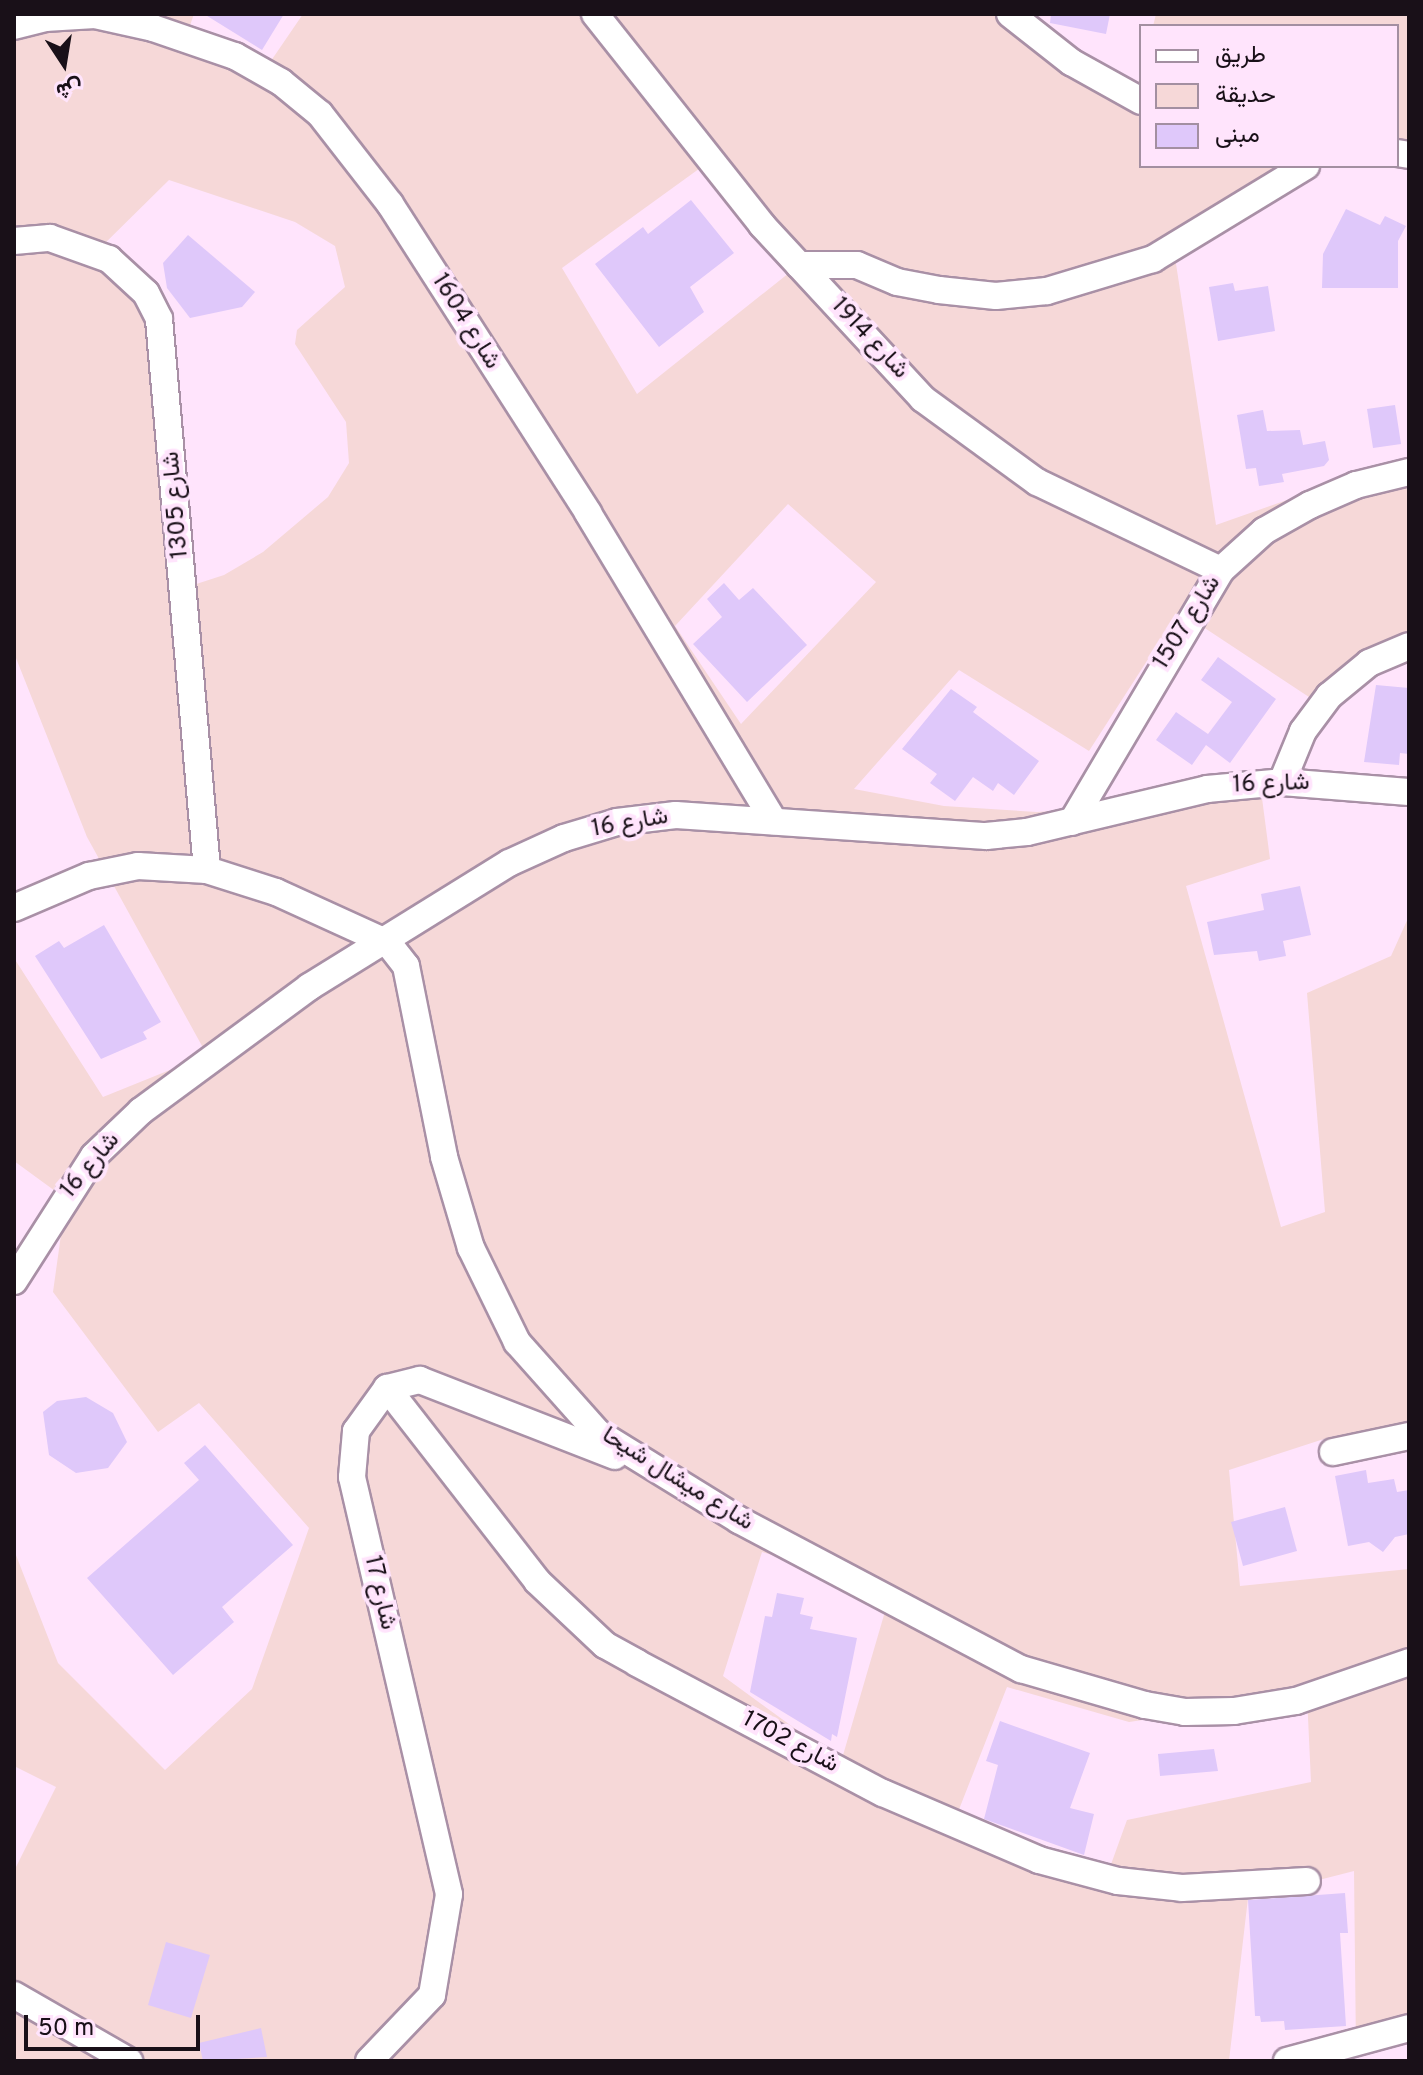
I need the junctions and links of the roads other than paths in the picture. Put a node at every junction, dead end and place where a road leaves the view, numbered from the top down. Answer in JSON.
{"nodes":[{"id":1,"x":595,"y":14,"type":"edge"},
{"id":2,"x":1010,"y":14,"type":"edge"},
{"id":3,"x":14,"y":26,"type":"edge"},
{"id":4,"x":1139,"y":100,"type":"edge"},
{"id":5,"x":1303,"y":168,"type":"edge"},
{"id":6,"x":14,"y":241,"type":"edge"},
{"id":7,"x":799,"y":265,"type":"junction"},
{"id":8,"x":1409,"y":472,"type":"edge"},
{"id":9,"x":1221,"y":570,"type":"junction"},
{"id":10,"x":1409,"y":646,"type":"edge"},
{"id":11,"x":1282,"y":782,"type":"junction"},
{"id":12,"x":1409,"y":792,"type":"edge"},
{"id":13,"x":774,"y":821,"type":"junction"},
{"id":14,"x":1072,"y":822,"type":"junction"},
{"id":15,"x":207,"y":870,"type":"junction"},
{"id":16,"x":14,"y":908,"type":"edge"},
{"id":17,"x":388,"y":943,"type":"junction"},
{"id":18,"x":14,"y":1281,"type":"edge"},
{"id":19,"x":387,"y":1388,"type":"junction"},
{"id":20,"x":1409,"y":1436,"type":"edge"},
{"id":21,"x":1333,"y":1452,"type":"dead end"},
{"id":22,"x":654,"y":1471,"type":"junction"},
{"id":23,"x":1409,"y":1662,"type":"edge"},
{"id":24,"x":1307,"y":1881,"type":"dead end"},
{"id":25,"x":14,"y":1995,"type":"edge"},
{"id":26,"x":1409,"y":2028,"type":"edge"},
{"id":27,"x":129,"y":2061,"type":"edge"},
{"id":28,"x":369,"y":2061,"type":"edge"},
{"id":29,"x":1287,"y":2061,"type":"edge"}],
"edges":[{"from":1,"to":7,"type":"street","name":"شارع 1914"},
{"from":2,"to":4,"type":"street"},
{"from":3,"to":13,"type":"street","name":"شارع 1604"},
{"from":5,"to":7,"type":"street"},
{"from":6,"to":15,"type":"street","name":"شارع 1305"},
{"from":7,"to":9,"type":"street","name":"شارع 1914"},
{"from":8,"to":9,"type":"street","name":"شارع 1507"},
{"from":9,"to":14,"type":"street","name":"شارع 1507"},
{"from":10,"to":11,"type":"street"},
{"from":11,"to":12,"type":"street","name":"شارع 16"},
{"from":11,"to":14,"type":"street","name":"شارع 16"},
{"from":13,"to":14,"type":"street","name":"شارع 16"},
{"from":13,"to":17,"type":"street","name":"شارع 16"},
{"from":15,"to":16,"type":"street"},
{"from":15,"to":17,"type":"street"},
{"from":17,"to":18,"type":"street","name":"شارع 16"},
{"from":17,"to":22,"type":"street","name":"شارع ميشال شيحا"},
{"from":19,"to":22,"type":"street"},
{"from":19,"to":24,"type":"street","name":"شارع 1702"},
{"from":19,"to":28,"type":"street","name":"شارع 17"},
{"from":20,"to":21,"type":"street"},
{"from":22,"to":23,"type":"street","name":"شارع ميشال شيحا"},
{"from":25,"to":27,"type":"street"},
{"from":26,"to":29,"type":"street"}]}
